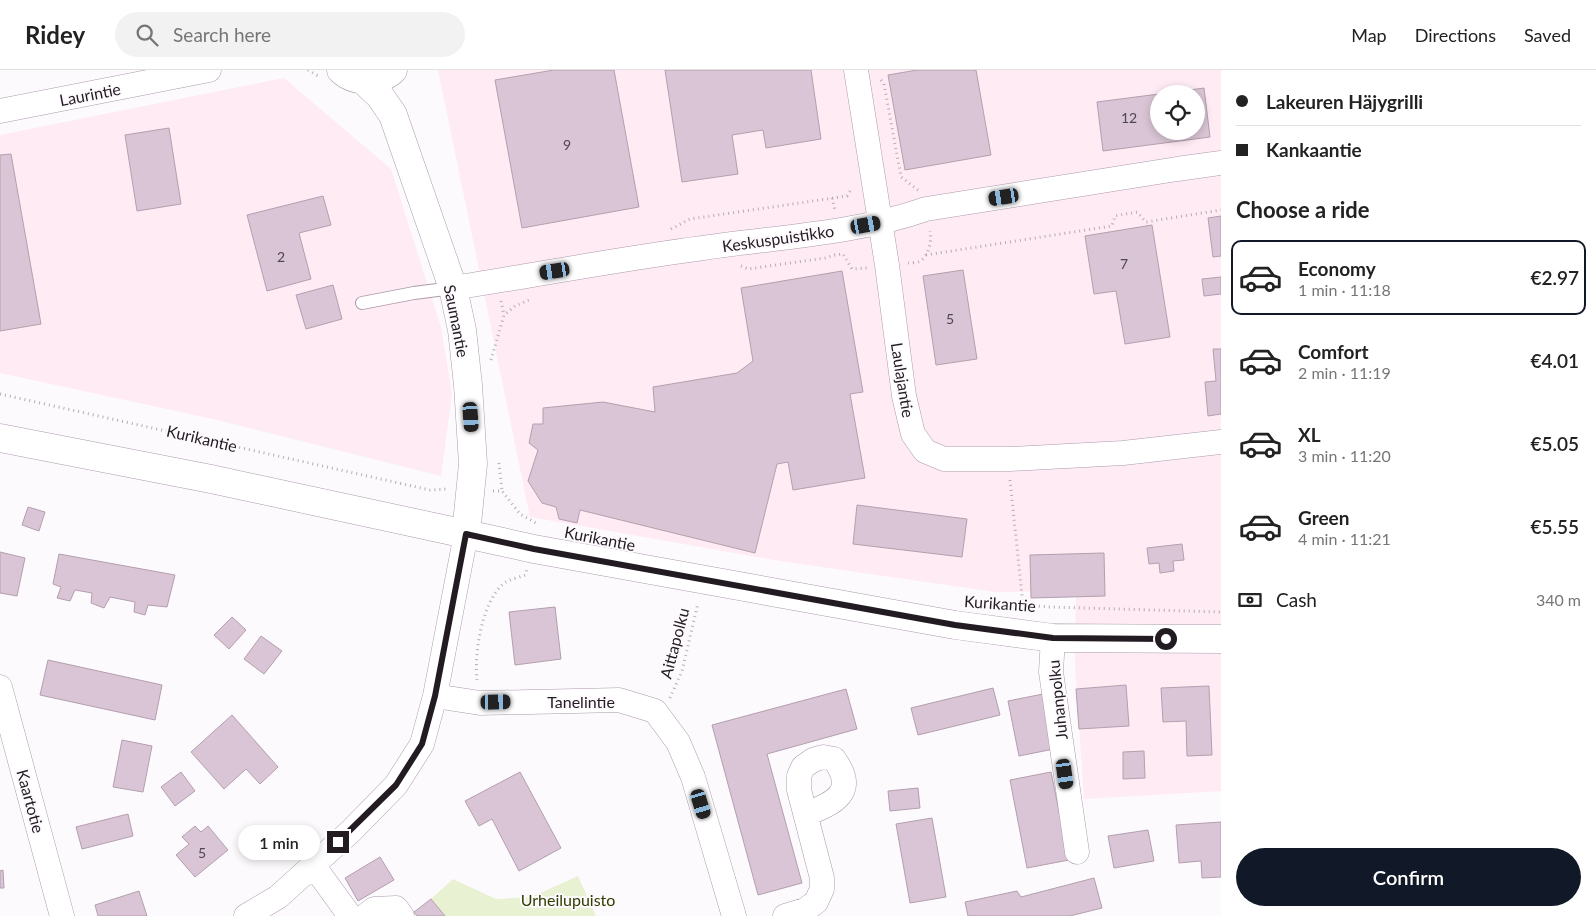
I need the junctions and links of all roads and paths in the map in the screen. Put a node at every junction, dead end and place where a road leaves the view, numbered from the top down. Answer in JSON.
{"nodes":[{"id":1,"x":209,"y":70,"type":"edge"},
{"id":2,"x":393,"y":70,"type":"edge"},
{"id":3,"x":398,"y":70,"type":"edge"},
{"id":4,"x":856,"y":70,"type":"edge"},
{"id":5,"x":352,"y":75,"type":"edge"},
{"id":6,"x":0,"y":111,"type":"edge"},
{"id":7,"x":393,"y":115,"type":"junction"},
{"id":8,"x":1221,"y":164,"type":"edge"},
{"id":9,"x":832,"y":198,"type":"dead end"},
{"id":10,"x":1221,"y":210,"type":"edge"},
{"id":11,"x":880,"y":222,"type":"junction"},
{"id":12,"x":665,"y":232,"type":"dead end"},
{"id":13,"x":926,"y":255,"type":"dead end"},
{"id":14,"x":740,"y":266,"type":"dead end"},
{"id":15,"x":852,"y":269,"type":"dead end"},
{"id":16,"x":453,"y":288,"type":"junction"},
{"id":17,"x":533,"y":298,"type":"dead end"},
{"id":18,"x":362,"y":303,"type":"dead end"},
{"id":19,"x":490,"y":364,"type":"dead end"},
{"id":20,"x":0,"y":394,"type":"edge"},
{"id":21,"x":0,"y":438,"type":"edge"},
{"id":22,"x":1221,"y":442,"type":"edge"},
{"id":23,"x":1010,"y":459,"type":"junction"},
{"id":24,"x":498,"y":462,"type":"dead end"},
{"id":25,"x":471,"y":489,"type":"junction"},
{"id":26,"x":502,"y":491,"type":"junction"},
{"id":27,"x":466,"y":534,"type":"junction"},
{"id":28,"x":536,"y":537,"type":"junction"},
{"id":29,"x":966,"y":600,"type":"dead end"},
{"id":30,"x":698,"y":603,"type":"dead end"},
{"id":31,"x":1023,"y":605,"type":"junction"},
{"id":32,"x":1221,"y":612,"type":"edge"},
{"id":33,"x":1053,"y":638,"type":"junction"},
{"id":34,"x":1221,"y":639,"type":"edge"},
{"id":35,"x":0,"y":687,"type":"edge"},
{"id":36,"x":435,"y":696,"type":"junction"},
{"id":37,"x":480,"y":703,"type":"junction"},
{"id":38,"x":655,"y":711,"type":"junction"},
{"id":39,"x":806,"y":814,"type":"dead end"},
{"id":40,"x":1077,"y":852,"type":"dead end"},
{"id":41,"x":313,"y":865,"type":"junction"},
{"id":42,"x":62,"y":916,"type":"edge"},
{"id":43,"x":246,"y":916,"type":"edge"},
{"id":44,"x":350,"y":916,"type":"edge"},
{"id":45,"x":364,"y":916,"type":"edge"},
{"id":46,"x":402,"y":916,"type":"edge"},
{"id":47,"x":734,"y":916,"type":"edge"},
{"id":48,"x":784,"y":916,"type":"edge"}],
"edges":[{"from":1,"to":6,"type":"street","name":"Laurintie"},
{"from":2,"to":5,"type":"street"},
{"from":3,"to":7,"type":"street","name":"Saumantie"},
{"from":4,"to":11,"type":"street","name":"Laulajantie"},
{"from":5,"to":7,"type":"street","name":"Saumantie"},
{"from":7,"to":16,"type":"street","name":"Saumantie"},
{"from":8,"to":11,"type":"street","name":"Keskuspuistikko"},
{"from":9,"to":12,"type":"path"},
{"from":10,"to":13,"type":"path"},
{"from":11,"to":16,"type":"street","name":"Keskuspuistikko"},
{"from":11,"to":23,"type":"street","name":"Laulajantie"},
{"from":14,"to":15,"type":"path"},
{"from":16,"to":18,"type":"lane"},
{"from":16,"to":25,"type":"street","name":"Saumantie"},
{"from":17,"to":19,"type":"path"},
{"from":20,"to":25,"type":"path","name":"Kurikantie"},
{"from":21,"to":27,"type":"street","name":"Kurikantie"},
{"from":22,"to":23,"type":"street","name":"Laulajantie"},
{"from":23,"to":31,"type":"path"},
{"from":24,"to":26,"type":"path"},
{"from":25,"to":26,"type":"path","name":"Kurikantie"},
{"from":25,"to":27,"type":"street","name":"Saumantie"},
{"from":26,"to":28,"type":"path"},
{"from":27,"to":28,"type":"street","name":"Kurikantie"},
{"from":27,"to":36,"type":"street"},
{"from":28,"to":33,"type":"street","name":"Kurikantie"},
{"from":28,"to":37,"type":"path"},
{"from":29,"to":31,"type":"path","name":"Kurikantie"},
{"from":30,"to":38,"type":"path","name":"Aittapolku"},
{"from":31,"to":32,"type":"path","name":"Kurikantie"},
{"from":33,"to":34,"type":"street","name":"Kurikantie"},
{"from":33,"to":40,"type":"street","name":"Juhanpolku"},
{"from":35,"to":42,"type":"street","name":"Kaartotie"},
{"from":36,"to":37,"type":"street","name":"Tanelintie"},
{"from":36,"to":41,"type":"street"},
{"from":37,"to":38,"type":"street","name":"Tanelintie"},
{"from":38,"to":47,"type":"street"},
{"from":39,"to":48,"type":"street"},
{"from":41,"to":43,"type":"street"},
{"from":41,"to":44,"type":"street"},
{"from":45,"to":46,"type":"street"}]}
